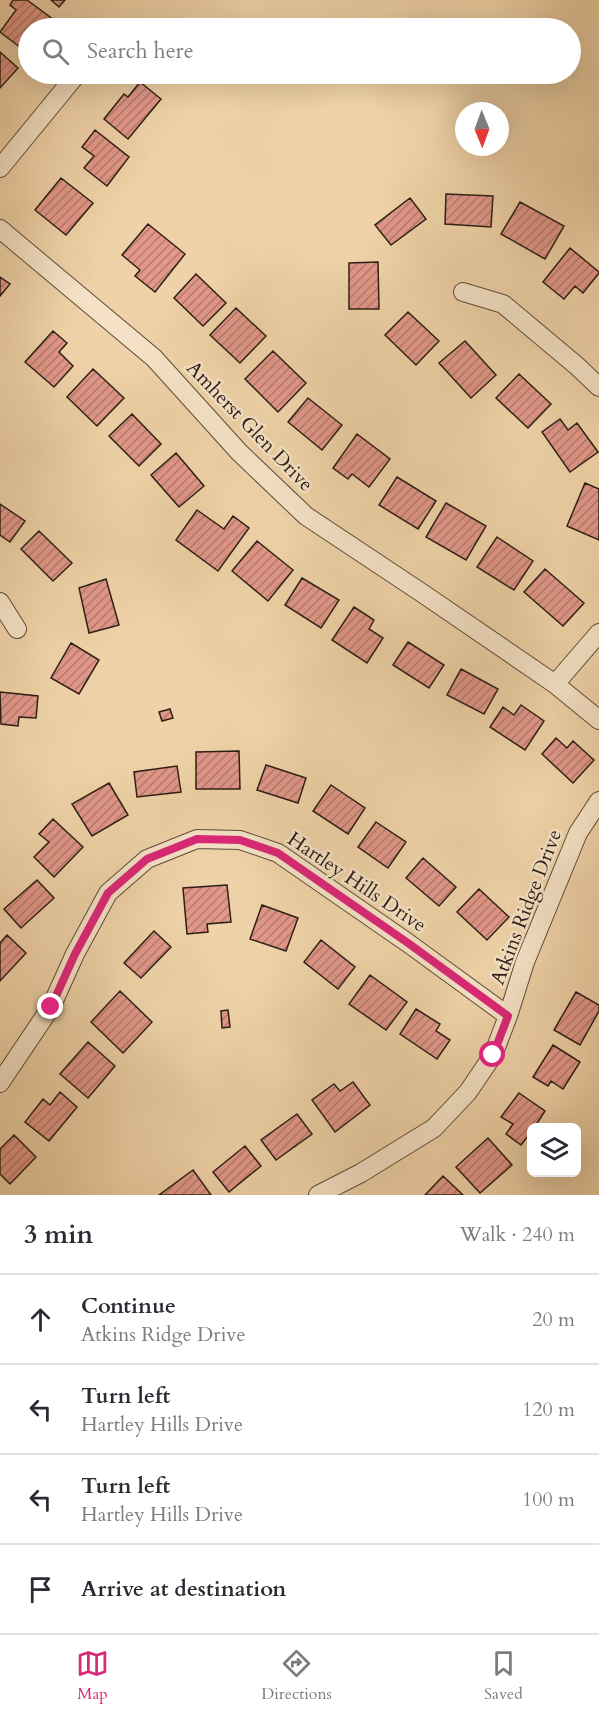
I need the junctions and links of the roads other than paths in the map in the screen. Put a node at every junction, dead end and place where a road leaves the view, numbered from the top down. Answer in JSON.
{"nodes":[{"id":1,"x":69,"y":84,"type":"edge"},
{"id":2,"x":0,"y":168,"type":"edge"},
{"id":3,"x":0,"y":229,"type":"edge"},
{"id":4,"x":463,"y":292,"type":"dead end"},
{"id":5,"x":599,"y":387,"type":"edge"},
{"id":6,"x":0,"y":602,"type":"edge"},
{"id":7,"x":17,"y":629,"type":"dead end"},
{"id":8,"x":599,"y":633,"type":"edge"},
{"id":9,"x":555,"y":684,"type":"junction"},
{"id":10,"x":599,"y":720,"type":"edge"},
{"id":11,"x":599,"y":801,"type":"edge"},
{"id":12,"x":508,"y":1016,"type":"junction"},
{"id":13,"x":0,"y":1083,"type":"edge"},
{"id":14,"x":318,"y":1195,"type":"edge"}],
"edges":[{"from":1,"to":2,"type":"street"},
{"from":3,"to":9,"type":"street","name":"Amherst Glen Drive"},
{"from":4,"to":5,"type":"street"},
{"from":6,"to":7,"type":"street"},
{"from":8,"to":9,"type":"street"},
{"from":9,"to":10,"type":"street","name":"Amherst Glen Drive"},
{"from":11,"to":12,"type":"street","name":"Atkins Ridge Drive"},
{"from":12,"to":13,"type":"street","name":"Hartley Hills Drive"},
{"from":12,"to":14,"type":"street","name":"Atkins Ridge Drive"}]}
